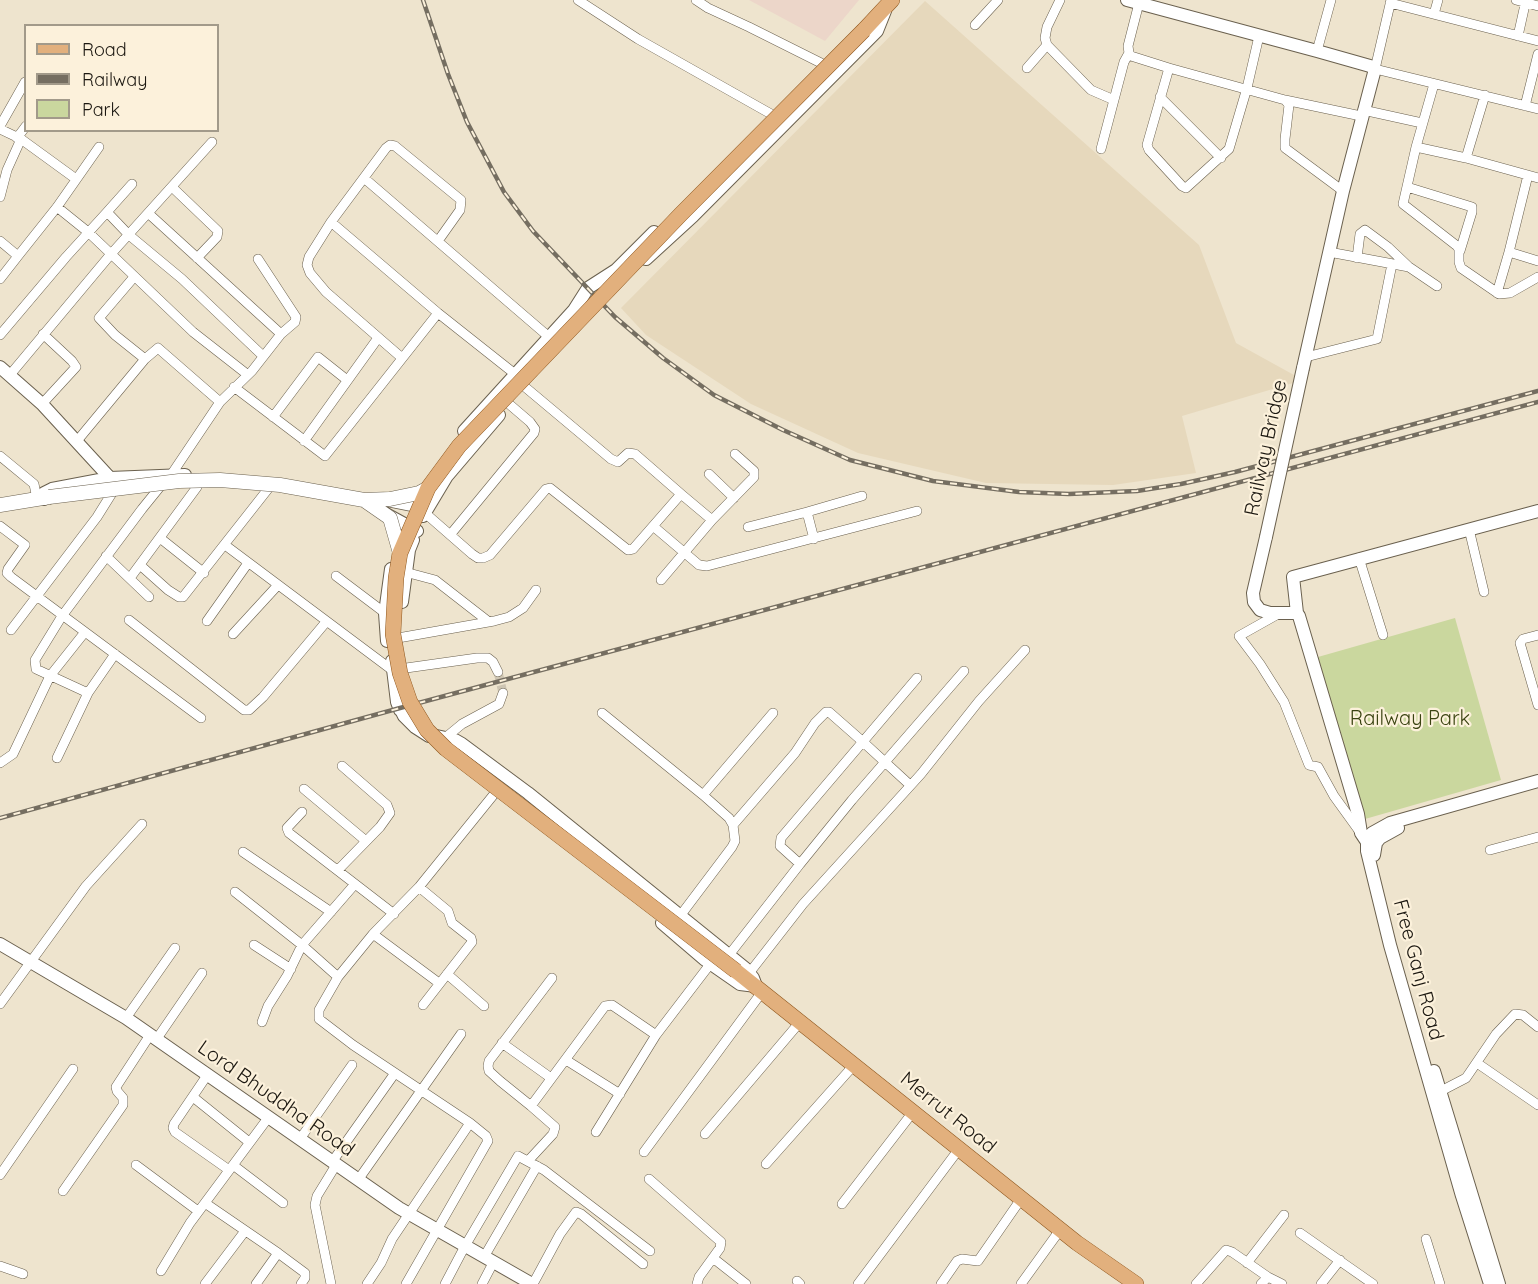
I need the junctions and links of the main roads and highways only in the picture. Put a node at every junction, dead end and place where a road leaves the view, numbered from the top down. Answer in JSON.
{"nodes":[{"id":1,"x":889,"y":4,"type":"edge"},
{"id":2,"x":428,"y":488,"type":"junction"},
{"id":3,"x":364,"y":500,"type":"junction"},
{"id":4,"x":0,"y":506,"type":"edge"},
{"id":5,"x":400,"y":553,"type":"junction"},
{"id":6,"x":1136,"y":1284,"type":"edge"}],
"edges":[{"from":1,"to":2,"type":"main road","name":"Merrut Road","bridge":true},
{"from":2,"to":3,"type":"main road","bridge":true},
{"from":2,"to":5,"type":"main road","name":"Merrut Road","bridge":true},
{"from":3,"to":4,"type":"main road","bridge":true},
{"from":3,"to":5,"type":"main road","bridge":true},
{"from":5,"to":6,"type":"main road","name":"Merrut Road","bridge":true}]}
